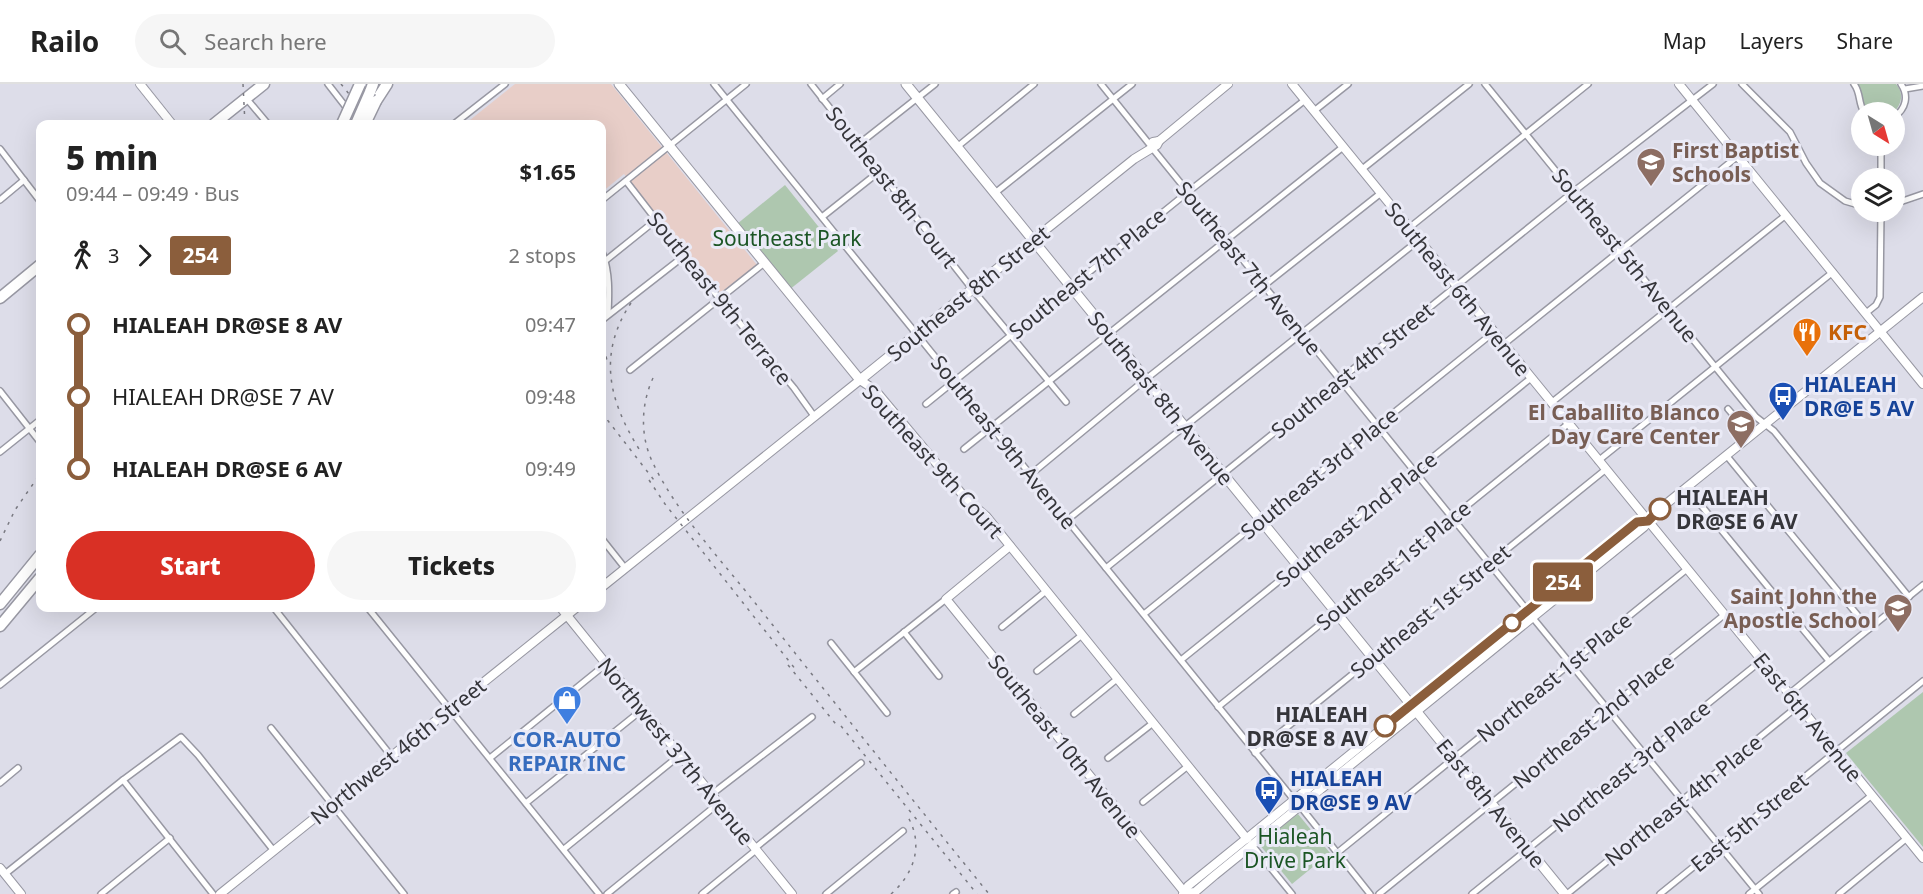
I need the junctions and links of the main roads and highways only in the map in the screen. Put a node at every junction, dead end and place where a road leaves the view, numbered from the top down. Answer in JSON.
{"nodes":[{"id":1,"x":264,"y":84,"type":"edge"},
{"id":2,"x":360,"y":84,"type":"edge"},
{"id":3,"x":387,"y":84,"type":"edge"},
{"id":4,"x":619,"y":84,"type":"edge"},
{"id":5,"x":906,"y":84,"type":"edge"},
{"id":6,"x":373,"y":92,"type":"edge"},
{"id":7,"x":219,"y":120,"type":"edge"},
{"id":8,"x":344,"y":120,"type":"edge"},
{"id":9,"x":360,"y":120,"type":"edge"},
{"id":10,"x":366,"y":120,"type":"edge"},
{"id":11,"x":1033,"y":240,"type":"junction"},
{"id":12,"x":36,"y":268,"type":"edge"},
{"id":13,"x":0,"y":298,"type":"edge"},
{"id":14,"x":860,"y":380,"type":"joint"},
{"id":15,"x":36,"y":560,"type":"edge"},
{"id":16,"x":36,"y":583,"type":"edge"},
{"id":17,"x":0,"y":604,"type":"edge"},
{"id":18,"x":0,"y":626,"type":"edge"},
{"id":19,"x":1414,"y":708,"type":"joint"},
{"id":20,"x":1566,"y":894,"type":"edge"}],
"edges":[{"from":1,"to":7,"type":"highway"},
{"from":2,"to":8,"type":"highway","bridge":true},
{"from":3,"to":6,"type":"highway"},
{"from":4,"to":14,"type":"main road","name":"Southeast 9th Court"},
{"from":5,"to":11,"type":"main road","name":"Southeast 8th Avenue"},
{"from":6,"to":9,"type":"highway","bridge":true},
{"from":6,"to":10,"type":"highway","bridge":true},
{"from":11,"to":14,"type":"main road","name":"Southeast 8th Street"},
{"from":11,"to":19,"type":"main road","name":"Southeast 8th Avenue"},
{"from":12,"to":13,"type":"highway"},
{"from":15,"to":17,"type":"highway"},
{"from":16,"to":18,"type":"highway"},
{"from":19,"to":20,"type":"main road","name":"East 8th Avenue"}]}
